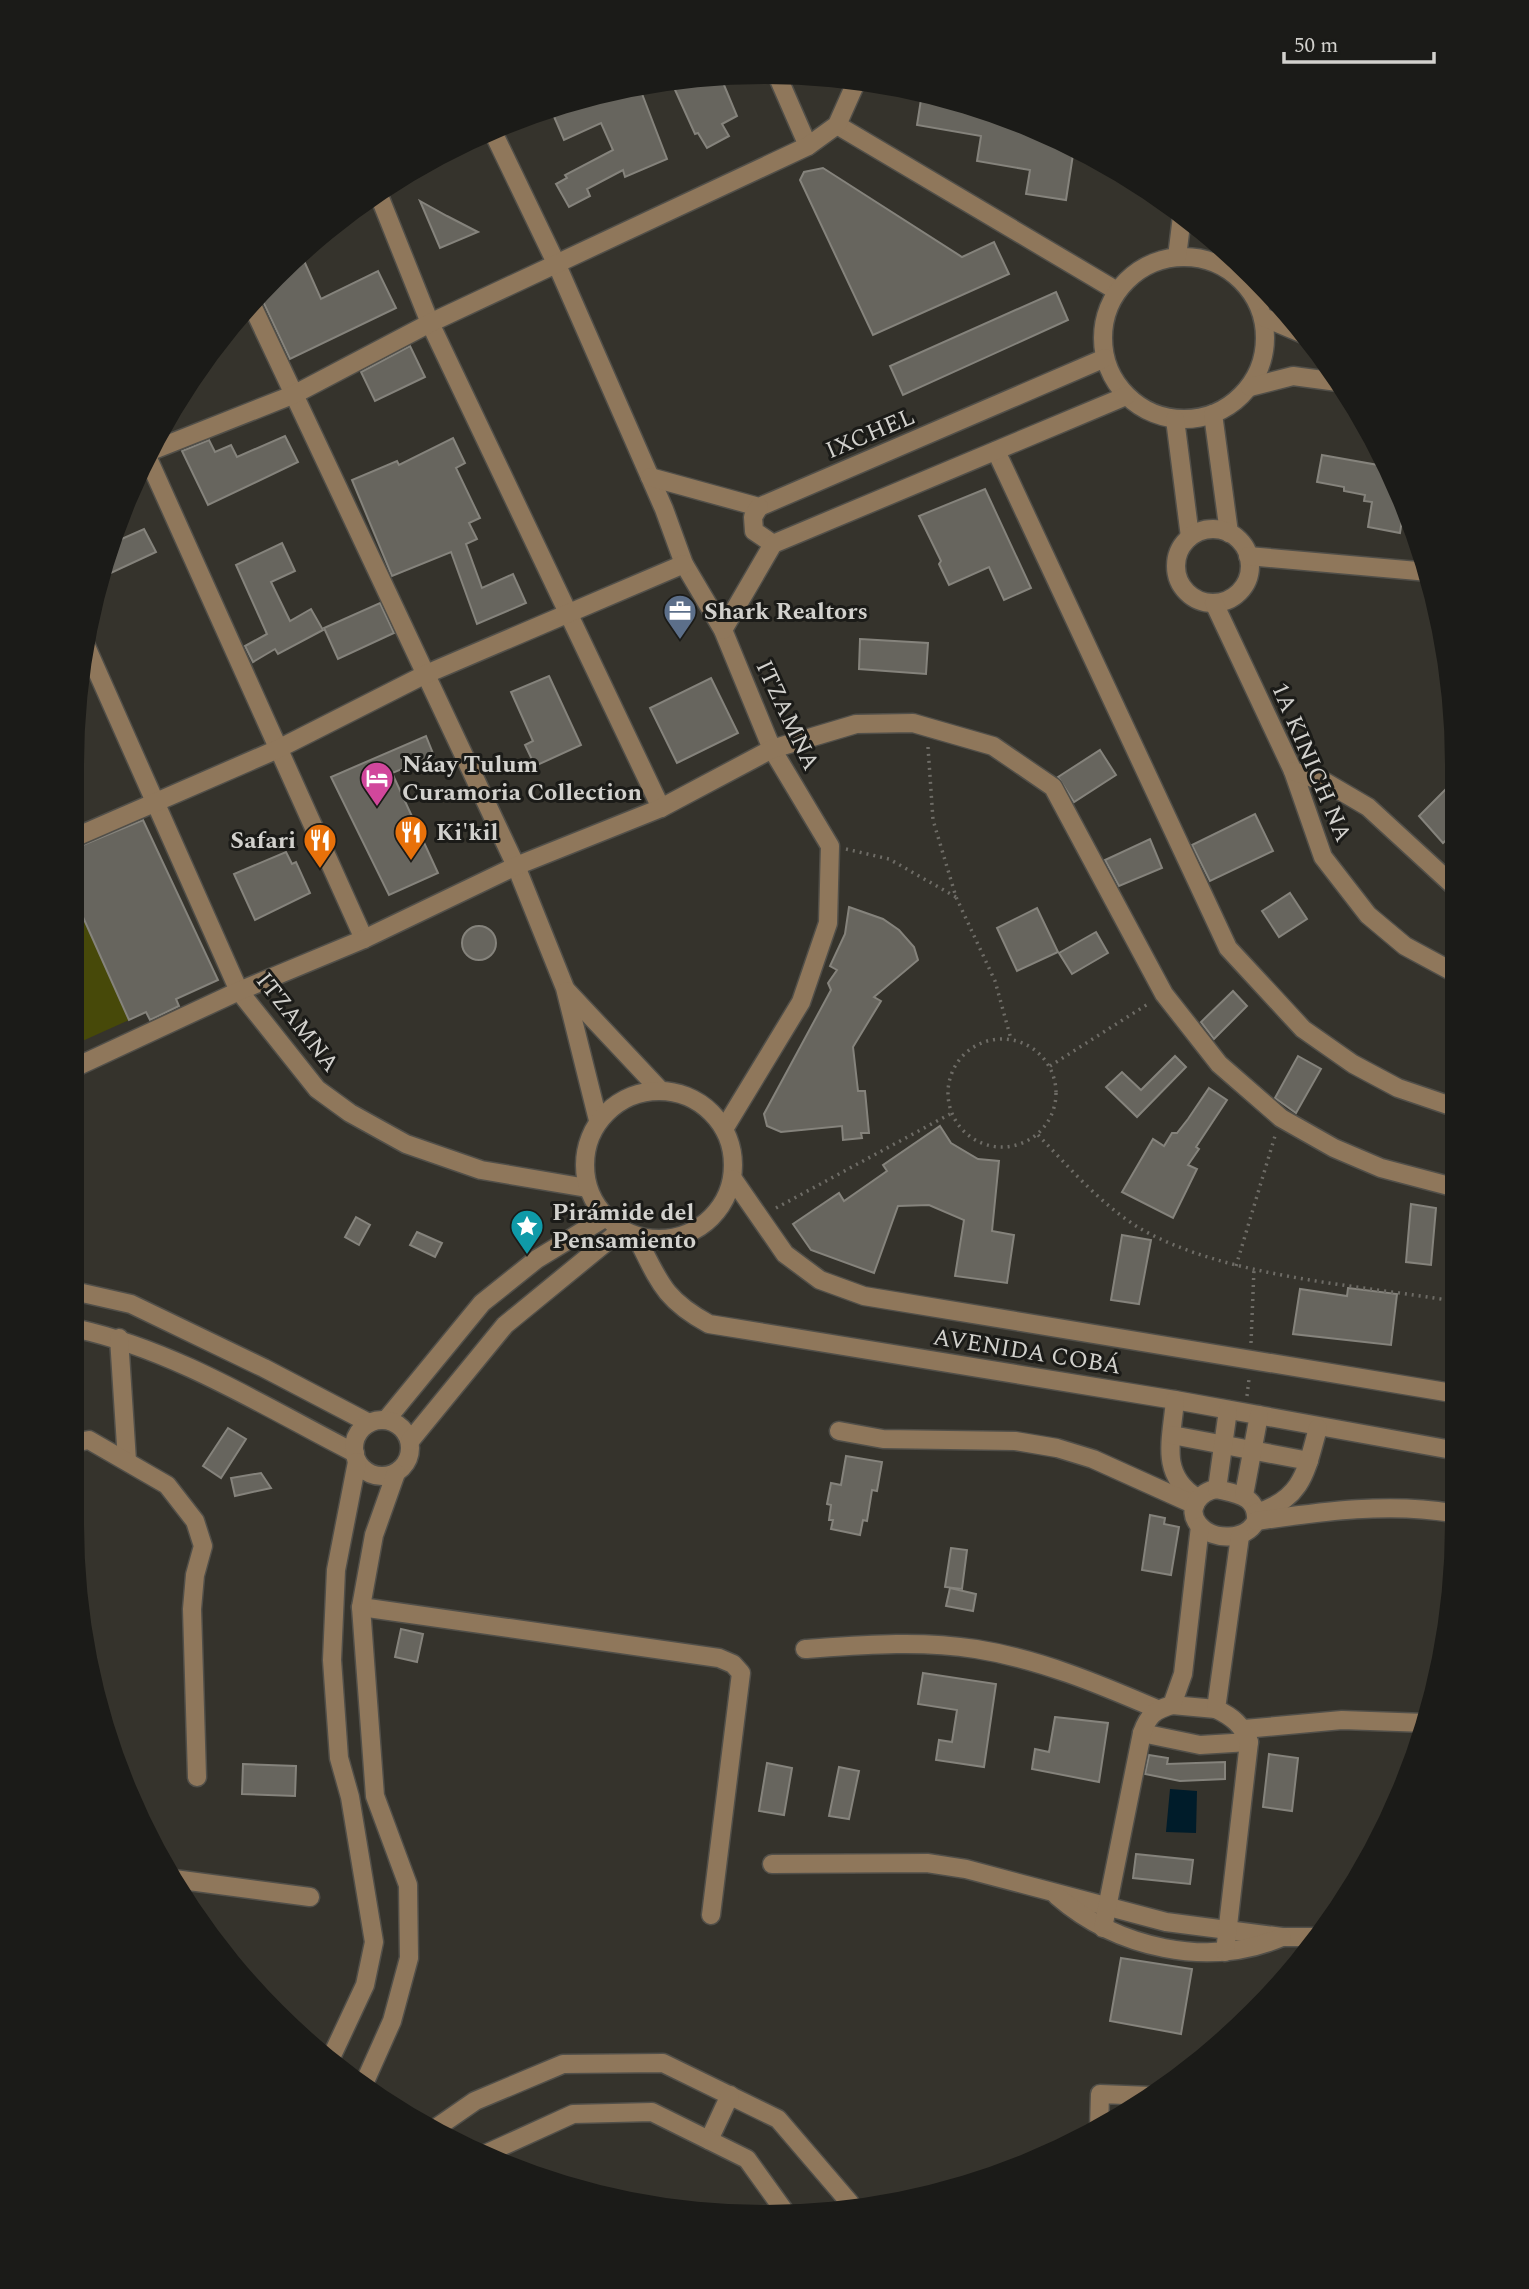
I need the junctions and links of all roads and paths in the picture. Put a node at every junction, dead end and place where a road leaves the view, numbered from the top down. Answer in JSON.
{"nodes":[{"id":1,"x":781,"y":84,"type":"edge"},
{"id":2,"x":853,"y":90,"type":"edge"},
{"id":3,"x":837,"y":125,"type":"junction"},
{"id":4,"x":497,"y":139,"type":"edge"},
{"id":5,"x":808,"y":146,"type":"junction"},
{"id":6,"x":382,"y":202,"type":"edge"},
{"id":7,"x":1181,"y":226,"type":"edge"},
{"id":8,"x":1177,"y":257,"type":"junction"},
{"id":9,"x":557,"y":265,"type":"junction"},
{"id":10,"x":1228,"y":269,"type":"joint"},
{"id":11,"x":1117,"y":290,"type":"junction"},
{"id":12,"x":256,"y":313,"type":"edge"},
{"id":13,"x":1263,"y":317,"type":"junction"},
{"id":14,"x":430,"y":323,"type":"junction"},
{"id":15,"x":1284,"y":326,"type":"edge"},
{"id":16,"x":1105,"y":358,"type":"junction"},
{"id":17,"x":1326,"y":380,"type":"edge"},
{"id":18,"x":1250,"y":387,"type":"junction"},
{"id":19,"x":295,"y":394,"type":"junction"},
{"id":20,"x":1126,"y":396,"type":"junction"},
{"id":21,"x":1213,"y":414,"type":"junction"},
{"id":22,"x":1174,"y":419,"type":"junction"},
{"id":23,"x":163,"y":447,"type":"edge"},
{"id":24,"x":996,"y":451,"type":"junction"},
{"id":25,"x":152,"y":468,"type":"edge"},
{"id":26,"x":650,"y":477,"type":"junction"},
{"id":27,"x":759,"y":507,"type":"junction"},
{"id":28,"x":1229,"y":533,"type":"junction"},
{"id":29,"x":1190,"y":537,"type":"junction"},
{"id":30,"x":773,"y":544,"type":"junction"},
{"id":31,"x":1248,"y":556,"type":"junction"},
{"id":32,"x":684,"y":564,"type":"junction"},
{"id":33,"x":1417,"y":573,"type":"edge"},
{"id":34,"x":1214,"y":603,"type":"junction"},
{"id":35,"x":569,"y":615,"type":"junction"},
{"id":36,"x":723,"y":630,"type":"junction"},
{"id":37,"x":92,"y":661,"type":"edge"},
{"id":38,"x":424,"y":675,"type":"junction"},
{"id":39,"x":926,"y":726,"type":"junction"},
{"id":40,"x":278,"y":749,"type":"junction"},
{"id":41,"x":772,"y":749,"type":"junction"},
{"id":42,"x":1293,"y":771,"type":"junction"},
{"id":43,"x":155,"y":801,"type":"junction"},
{"id":44,"x":661,"y":808,"type":"junction"},
{"id":45,"x":84,"y":833,"type":"edge"},
{"id":46,"x":830,"y":846,"type":"junction"},
{"id":47,"x":516,"y":866,"type":"junction"},
{"id":48,"x":1445,"y":878,"type":"edge"},
{"id":49,"x":956,"y":897,"type":"junction"},
{"id":50,"x":364,"y":939,"type":"junction"},
{"id":51,"x":1445,"y":968,"type":"edge"},
{"id":52,"x":565,"y":988,"type":"junction"},
{"id":53,"x":239,"y":991,"type":"junction"},
{"id":54,"x":1164,"y":994,"type":"junction"},
{"id":55,"x":1012,"y":1039,"type":"junction"},
{"id":56,"x":84,"y":1063,"type":"edge"},
{"id":57,"x":1050,"y":1066,"type":"junction"},
{"id":58,"x":660,"y":1090,"type":"junction"},
{"id":59,"x":1445,"y":1104,"type":"edge"},
{"id":60,"x":950,"y":1114,"type":"junction"},
{"id":61,"x":1281,"y":1118,"type":"junction"},
{"id":62,"x":598,"y":1120,"type":"junction"},
{"id":63,"x":724,"y":1129,"type":"junction"},
{"id":64,"x":1038,"y":1135,"type":"junction"},
{"id":65,"x":733,"y":1180,"type":"junction"},
{"id":66,"x":1445,"y":1185,"type":"edge"},
{"id":67,"x":587,"y":1188,"type":"junction"},
{"id":68,"x":606,"y":1217,"type":"junction"},
{"id":69,"x":759,"y":1217,"type":"junction"},
{"id":70,"x":629,"y":1233,"type":"junction"},
{"id":71,"x":1236,"y":1266,"type":"junction"},
{"id":72,"x":84,"y":1293,"type":"edge"},
{"id":73,"x":1445,"y":1300,"type":"edge"},
{"id":74,"x":84,"y":1330,"type":"edge"},
{"id":75,"x":119,"y":1338,"type":"junction"},
{"id":76,"x":244,"y":1359,"type":"junction"},
{"id":77,"x":230,"y":1388,"type":"junction"},
{"id":78,"x":1445,"y":1392,"type":"edge"},
{"id":79,"x":1175,"y":1400,"type":"junction"},
{"id":80,"x":1228,"y":1410,"type":"junction"},
{"id":81,"x":1259,"y":1415,"type":"junction"},
{"id":82,"x":378,"y":1422,"type":"junction"},
{"id":83,"x":1318,"y":1428,"type":"junction"},
{"id":84,"x":839,"y":1431,"type":"dead end"},
{"id":85,"x":1172,"y":1435,"type":"junction"},
{"id":86,"x":84,"y":1441,"type":"edge"},
{"id":87,"x":410,"y":1441,"type":"junction"},
{"id":88,"x":1223,"y":1445,"type":"junction"},
{"id":89,"x":1445,"y":1449,"type":"edge"},
{"id":90,"x":1252,"y":1451,"type":"junction"},
{"id":91,"x":356,"y":1457,"type":"junction"},
{"id":92,"x":127,"y":1461,"type":"junction"},
{"id":93,"x":1309,"y":1461,"type":"junction"},
{"id":94,"x":396,"y":1473,"type":"junction"},
{"id":95,"x":1217,"y":1489,"type":"junction"},
{"id":96,"x":1244,"y":1496,"type":"junction"},
{"id":97,"x":1196,"y":1502,"type":"junction"},
{"id":98,"x":1445,"y":1512,"type":"edge"},
{"id":99,"x":1256,"y":1517,"type":"junction"},
{"id":100,"x":1200,"y":1527,"type":"junction"},
{"id":101,"x":1240,"y":1536,"type":"junction"},
{"id":102,"x":361,"y":1607,"type":"junction"},
{"id":103,"x":805,"y":1649,"type":"dead end"},
{"id":104,"x":1165,"y":1707,"type":"junction"},
{"id":105,"x":1216,"y":1710,"type":"junction"},
{"id":106,"x":1415,"y":1723,"type":"edge"},
{"id":107,"x":1142,"y":1733,"type":"junction"},
{"id":108,"x":1246,"y":1735,"type":"junction"},
{"id":109,"x":197,"y":1777,"type":"dead end"},
{"id":110,"x":772,"y":1864,"type":"dead end"},
{"id":111,"x":185,"y":1880,"type":"edge"},
{"id":112,"x":1054,"y":1893,"type":"junction"},
{"id":113,"x":310,"y":1897,"type":"dead end"},
{"id":114,"x":1109,"y":1907,"type":"junction"},
{"id":115,"x":711,"y":1915,"type":"dead end"},
{"id":116,"x":1103,"y":1928,"type":"junction"},
{"id":117,"x":1226,"y":1929,"type":"junction"},
{"id":118,"x":1282,"y":1937,"type":"junction"},
{"id":119,"x":1305,"y":1937,"type":"edge"},
{"id":120,"x":1225,"y":1952,"type":"junction"},
{"id":121,"x":334,"y":2051,"type":"edge"},
{"id":122,"x":367,"y":2076,"type":"edge"},
{"id":123,"x":730,"y":2095,"type":"junction"},
{"id":124,"x":1135,"y":2095,"type":"edge"},
{"id":125,"x":1099,"y":2117,"type":"edge"},
{"id":126,"x":442,"y":2124,"type":"edge"},
{"id":127,"x":709,"y":2140,"type":"junction"},
{"id":128,"x":496,"y":2149,"type":"edge"},
{"id":129,"x":847,"y":2200,"type":"edge"},
{"id":130,"x":780,"y":2205,"type":"edge"}],
"edges":[{"from":1,"to":5,"type":"street"},
{"from":2,"to":3,"type":"street"},
{"from":3,"to":5,"type":"street"},
{"from":3,"to":11,"type":"street"},
{"from":4,"to":9,"type":"street","name":"ITZAMNA"},
{"from":5,"to":9,"type":"street"},
{"from":6,"to":14,"type":"street"},
{"from":7,"to":8,"type":"street"},
{"from":8,"to":10,"type":"street"},
{"from":8,"to":11,"type":"street"},
{"from":9,"to":14,"type":"street"},
{"from":9,"to":26,"type":"street","name":"ITZAMNA"},
{"from":10,"to":13,"type":"street"},
{"from":11,"to":16,"type":"street"},
{"from":12,"to":19,"type":"street"},
{"from":13,"to":15,"type":"street"},
{"from":13,"to":18,"type":"street"},
{"from":14,"to":19,"type":"street"},
{"from":14,"to":35,"type":"street"},
{"from":16,"to":20,"type":"street"},
{"from":16,"to":27,"type":"street","name":"IXCHEL"},
{"from":17,"to":18,"type":"street"},
{"from":18,"to":21,"type":"street"},
{"from":19,"to":23,"type":"street"},
{"from":19,"to":38,"type":"street"},
{"from":20,"to":22,"type":"street"},
{"from":20,"to":24,"type":"street"},
{"from":21,"to":22,"type":"street"},
{"from":21,"to":28,"type":"street"},
{"from":22,"to":29,"type":"street"},
{"from":24,"to":30,"type":"street"},
{"from":24,"to":59,"type":"street"},
{"from":25,"to":40,"type":"street"},
{"from":26,"to":27,"type":"street"},
{"from":26,"to":32,"type":"street","name":"ITZAMNA"},
{"from":27,"to":30,"type":"street"},
{"from":28,"to":29,"type":"street"},
{"from":28,"to":31,"type":"street"},
{"from":29,"to":34,"type":"street"},
{"from":30,"to":36,"type":"street"},
{"from":31,"to":33,"type":"street"},
{"from":31,"to":34,"type":"street"},
{"from":32,"to":35,"type":"street"},
{"from":32,"to":36,"type":"street","name":"ITZAMNA"},
{"from":34,"to":42,"type":"street","name":"1A KINICH NA"},
{"from":35,"to":38,"type":"street"},
{"from":35,"to":44,"type":"street"},
{"from":36,"to":41,"type":"street","name":"ITZAMNA"},
{"from":37,"to":43,"type":"street","name":"ITZAMNA"},
{"from":38,"to":40,"type":"street"},
{"from":38,"to":47,"type":"street"},
{"from":39,"to":41,"type":"street"},
{"from":39,"to":49,"type":"path"},
{"from":39,"to":54,"type":"street"},
{"from":40,"to":43,"type":"street"},
{"from":40,"to":50,"type":"street"},
{"from":41,"to":44,"type":"street"},
{"from":41,"to":46,"type":"street","name":"ITZAMNA"},
{"from":42,"to":48,"type":"street"},
{"from":42,"to":51,"type":"street","name":"1A KINICH NA"},
{"from":43,"to":45,"type":"street"},
{"from":43,"to":53,"type":"street","name":"ITZAMNA"},
{"from":44,"to":47,"type":"street"},
{"from":46,"to":49,"type":"path"},
{"from":46,"to":63,"type":"street"},
{"from":47,"to":50,"type":"street"},
{"from":47,"to":52,"type":"street"},
{"from":49,"to":55,"type":"path"},
{"from":50,"to":53,"type":"street"},
{"from":52,"to":58,"type":"street"},
{"from":52,"to":62,"type":"street"},
{"from":53,"to":56,"type":"street"},
{"from":53,"to":67,"type":"street","name":"ITZAMNA"},
{"from":54,"to":57,"type":"path"},
{"from":54,"to":61,"type":"street"},
{"from":55,"to":57,"type":"path"},
{"from":55,"to":60,"type":"path"},
{"from":57,"to":64,"type":"path"},
{"from":58,"to":62,"type":"street"},
{"from":58,"to":63,"type":"street"},
{"from":60,"to":64,"type":"path"},
{"from":60,"to":69,"type":"path"},
{"from":61,"to":66,"type":"street"},
{"from":61,"to":71,"type":"path"},
{"from":62,"to":67,"type":"street"},
{"from":63,"to":65,"type":"street"},
{"from":64,"to":71,"type":"path"},
{"from":65,"to":69,"type":"street","name":"AVENIDA COBÁ"},
{"from":65,"to":70,"type":"street"},
{"from":67,"to":68,"type":"street"},
{"from":68,"to":70,"type":"street"},
{"from":68,"to":82,"type":"street"},
{"from":69,"to":78,"type":"street","name":"AVENIDA COBÁ"},
{"from":70,"to":79,"type":"street","name":"AVENIDA COBÁ"},
{"from":70,"to":87,"type":"street"},
{"from":71,"to":73,"type":"path"},
{"from":72,"to":76,"type":"street"},
{"from":74,"to":75,"type":"street"},
{"from":75,"to":77,"type":"street"},
{"from":75,"to":92,"type":"street"},
{"from":76,"to":77,"type":"street"},
{"from":76,"to":82,"type":"street"},
{"from":77,"to":91,"type":"street"},
{"from":79,"to":80,"type":"street","name":"AVENIDA COBÁ"},
{"from":79,"to":85,"type":"street"},
{"from":80,"to":81,"type":"street","name":"AVENIDA COBÁ"},
{"from":80,"to":88,"type":"street"},
{"from":81,"to":83,"type":"street","name":"AVENIDA COBÁ"},
{"from":81,"to":90,"type":"street"},
{"from":82,"to":87,"type":"street"},
{"from":82,"to":91,"type":"street"},
{"from":83,"to":89,"type":"street","name":"AVENIDA COBÁ"},
{"from":83,"to":93,"type":"street"},
{"from":84,"to":97,"type":"street"},
{"from":85,"to":88,"type":"street"},
{"from":85,"to":97,"type":"street"},
{"from":86,"to":92,"type":"street"},
{"from":87,"to":94,"type":"street"},
{"from":88,"to":90,"type":"street"},
{"from":88,"to":95,"type":"street"},
{"from":90,"to":93,"type":"street"},
{"from":90,"to":96,"type":"street"},
{"from":91,"to":94,"type":"street"},
{"from":91,"to":121,"type":"street"},
{"from":92,"to":109,"type":"street"},
{"from":93,"to":99,"type":"street"},
{"from":94,"to":102,"type":"street"},
{"from":95,"to":96,"type":"street"},
{"from":95,"to":97,"type":"street"},
{"from":96,"to":99,"type":"street"},
{"from":97,"to":100,"type":"street"},
{"from":98,"to":99,"type":"street"},
{"from":99,"to":101,"type":"street"},
{"from":100,"to":101,"type":"street"},
{"from":100,"to":104,"type":"street"},
{"from":101,"to":105,"type":"street"},
{"from":102,"to":115,"type":"street"},
{"from":102,"to":122,"type":"street"},
{"from":103,"to":104,"type":"street"},
{"from":104,"to":105,"type":"street"},
{"from":104,"to":107,"type":"street"},
{"from":105,"to":108,"type":"street"},
{"from":106,"to":108,"type":"street"},
{"from":107,"to":108,"type":"street"},
{"from":107,"to":114,"type":"street"},
{"from":108,"to":117,"type":"street"},
{"from":110,"to":112,"type":"street"},
{"from":111,"to":113,"type":"street"},
{"from":112,"to":114,"type":"street"},
{"from":112,"to":116,"type":"street"},
{"from":114,"to":116,"type":"street"},
{"from":114,"to":117,"type":"street"},
{"from":116,"to":120,"type":"street"},
{"from":117,"to":118,"type":"street"},
{"from":117,"to":120,"type":"street"},
{"from":118,"to":119,"type":"street"},
{"from":118,"to":120,"type":"street"},
{"from":123,"to":126,"type":"street"},
{"from":123,"to":127,"type":"street"},
{"from":123,"to":129,"type":"street"},
{"from":124,"to":125,"type":"street"},
{"from":127,"to":128,"type":"street"},
{"from":127,"to":130,"type":"street"}]}
